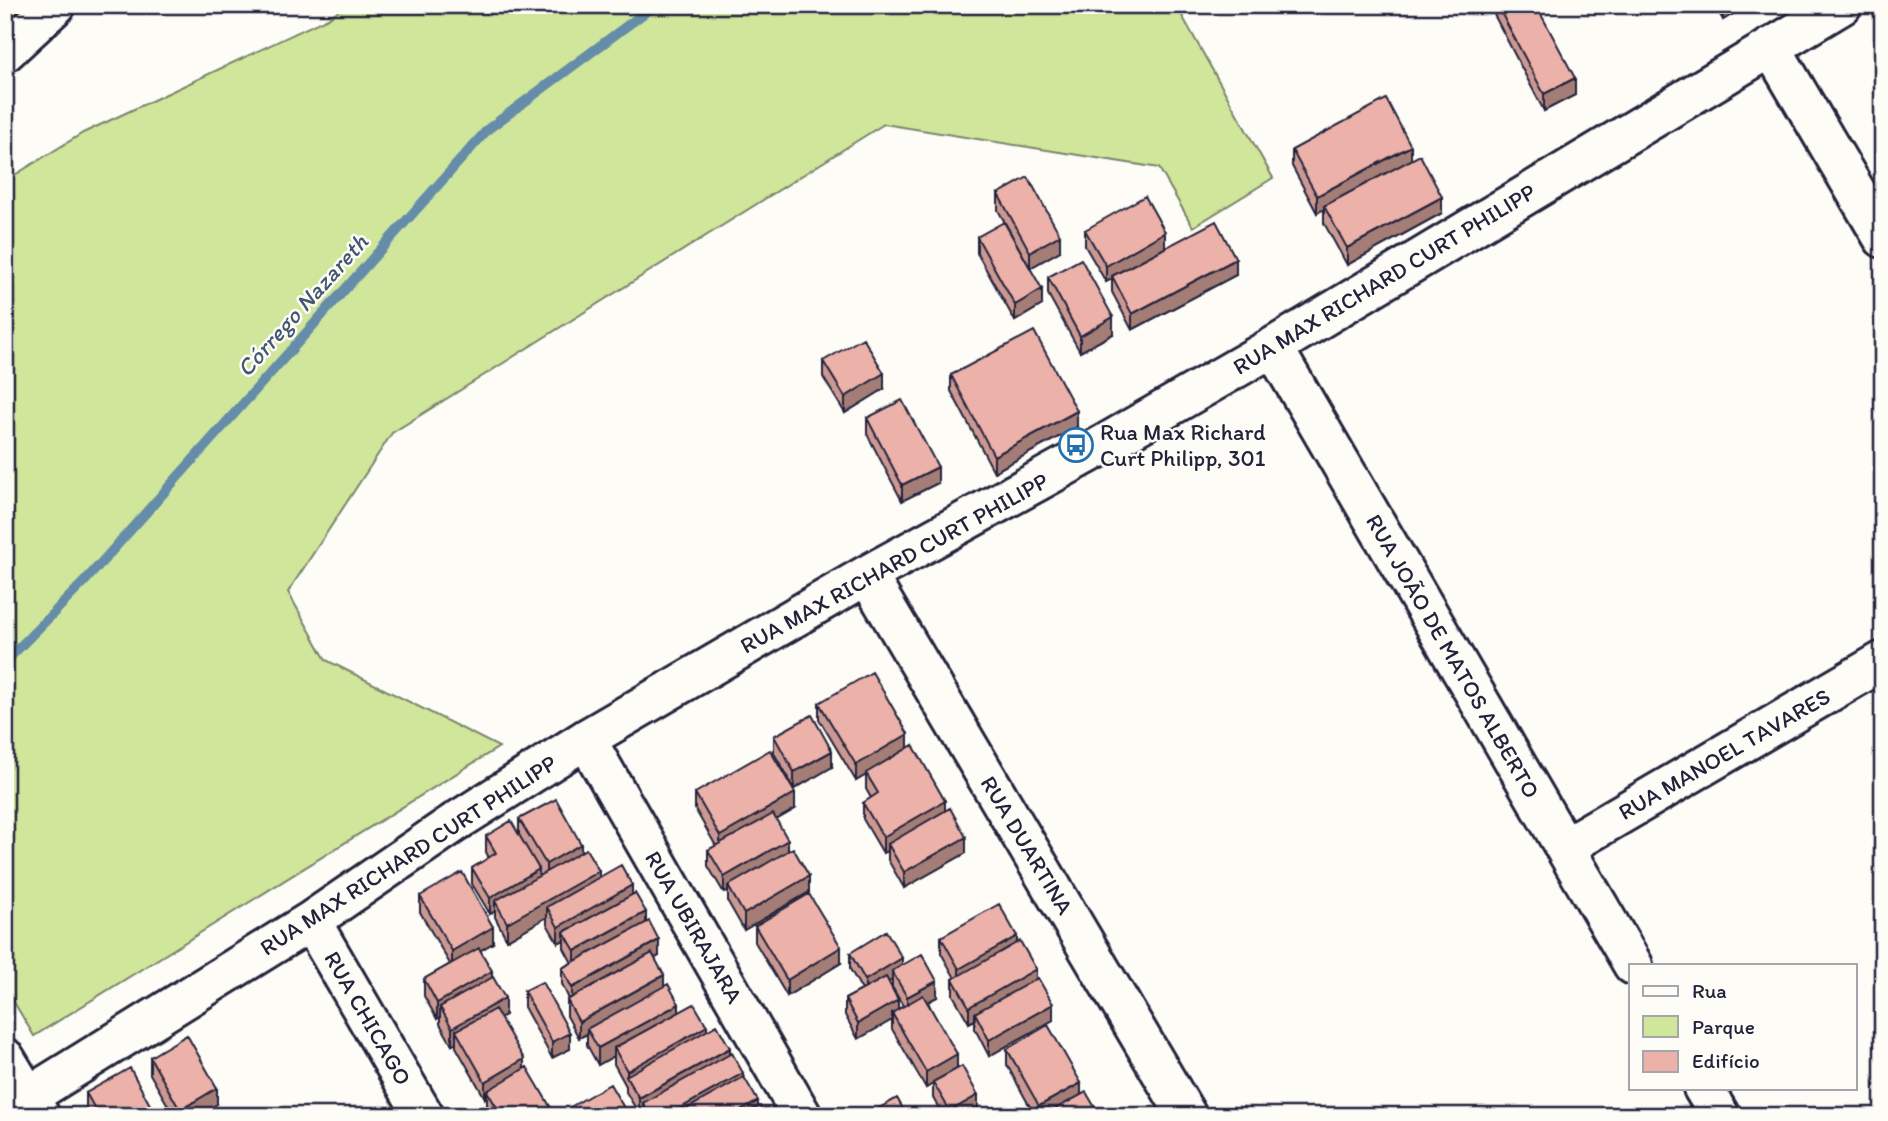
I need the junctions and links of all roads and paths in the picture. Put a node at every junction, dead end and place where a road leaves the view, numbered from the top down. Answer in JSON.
{"nodes":[{"id":1,"x":56,"y":5,"type":"edge"},
{"id":2,"x":1842,"y":5,"type":"edge"},
{"id":3,"x":1770,"y":47,"type":"junction"},
{"id":4,"x":5,"y":52,"type":"edge"},
{"id":5,"x":1883,"y":238,"type":"edge"},
{"id":6,"x":1273,"y":346,"type":"junction"},
{"id":7,"x":867,"y":575,"type":"junction"},
{"id":8,"x":1883,"y":661,"type":"edge"},
{"id":9,"x":586,"y":739,"type":"junction"},
{"id":10,"x":1565,"y":847,"type":"junction"},
{"id":11,"x":311,"y":921,"type":"junction"},
{"id":12,"x":1632,"y":964,"type":"edge"},
{"id":13,"x":5,"y":1058,"type":"edge"},
{"id":14,"x":1704,"y":1090,"type":"edge"},
{"id":15,"x":26,"y":1109,"type":"edge"},
{"id":16,"x":424,"y":1116,"type":"edge"},
{"id":17,"x":802,"y":1116,"type":"edge"},
{"id":18,"x":1187,"y":1116,"type":"edge"},
{"id":19,"x":1720,"y":1116,"type":"edge"}],
"edges":[{"from":1,"to":4,"type":"street"},
{"from":2,"to":3,"type":"street","name":"RUA MAX RICHARD CURT PHILIPP"},
{"from":3,"to":5,"type":"street"},
{"from":3,"to":6,"type":"street","name":"RUA MAX RICHARD CURT PHILIPP"},
{"from":6,"to":7,"type":"street","name":"RUA MAX RICHARD CURT PHILIPP"},
{"from":6,"to":10,"type":"street","name":"RUA JOÃO DE MATOS ALBERTO"},
{"from":7,"to":9,"type":"street","name":"RUA MAX RICHARD CURT PHILIPP"},
{"from":7,"to":18,"type":"street","name":"RUA DUARTINA"},
{"from":8,"to":10,"type":"street","name":"RUA MANOEL TAVARES"},
{"from":9,"to":11,"type":"street","name":"RUA MAX RICHARD CURT PHILIPP"},
{"from":9,"to":17,"type":"street","name":"RUA UBIRAJARA"},
{"from":10,"to":12,"type":"street","name":"RUA JOÃO DE MATOS ALBERTO"},
{"from":11,"to":15,"type":"street","name":"RUA MAX RICHARD CURT PHILIPP"},
{"from":11,"to":16,"type":"street","name":"RUA CHICAGO"},
{"from":13,"to":15,"type":"street"},
{"from":14,"to":19,"type":"street"}]}
